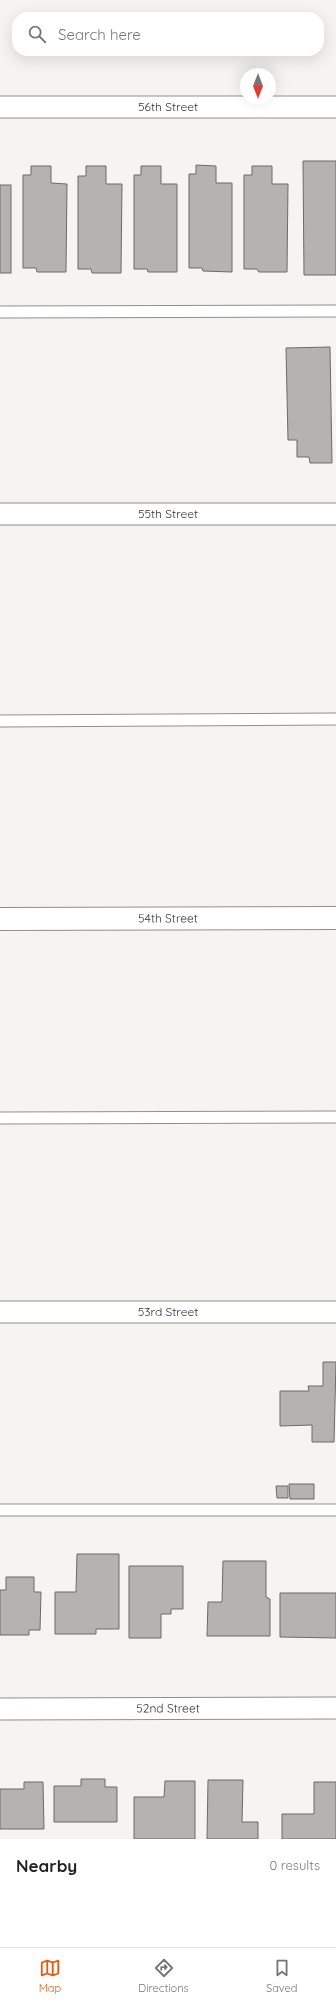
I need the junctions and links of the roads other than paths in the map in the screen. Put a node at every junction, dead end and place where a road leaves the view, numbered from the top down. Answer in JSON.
{"nodes":[{"id":1,"x":0,"y":107,"type":"edge"},
{"id":2,"x":336,"y":107,"type":"edge"},
{"id":3,"x":336,"y":311,"type":"edge"},
{"id":4,"x":0,"y":312,"type":"edge"},
{"id":5,"x":0,"y":514,"type":"edge"},
{"id":6,"x":336,"y":514,"type":"edge"},
{"id":7,"x":336,"y":719,"type":"edge"},
{"id":8,"x":0,"y":721,"type":"edge"},
{"id":9,"x":336,"y":918,"type":"edge"},
{"id":10,"x":0,"y":919,"type":"edge"},
{"id":11,"x":336,"y":1117,"type":"edge"},
{"id":12,"x":0,"y":1118,"type":"edge"},
{"id":13,"x":0,"y":1312,"type":"edge"},
{"id":14,"x":336,"y":1312,"type":"edge"},
{"id":15,"x":0,"y":1510,"type":"edge"},
{"id":16,"x":336,"y":1510,"type":"edge"},
{"id":17,"x":336,"y":1708,"type":"edge"},
{"id":18,"x":0,"y":1709,"type":"edge"}],
"edges":[{"from":1,"to":2,"type":"street","name":"56th Street"},
{"from":3,"to":4,"type":"lane"},
{"from":5,"to":6,"type":"street","name":"55th Street"},
{"from":7,"to":8,"type":"lane"},
{"from":9,"to":10,"type":"street","name":"54th Street"},
{"from":11,"to":12,"type":"lane"},
{"from":13,"to":14,"type":"street","name":"53rd Street"},
{"from":15,"to":16,"type":"lane"},
{"from":17,"to":18,"type":"street","name":"52nd Street"}]}
